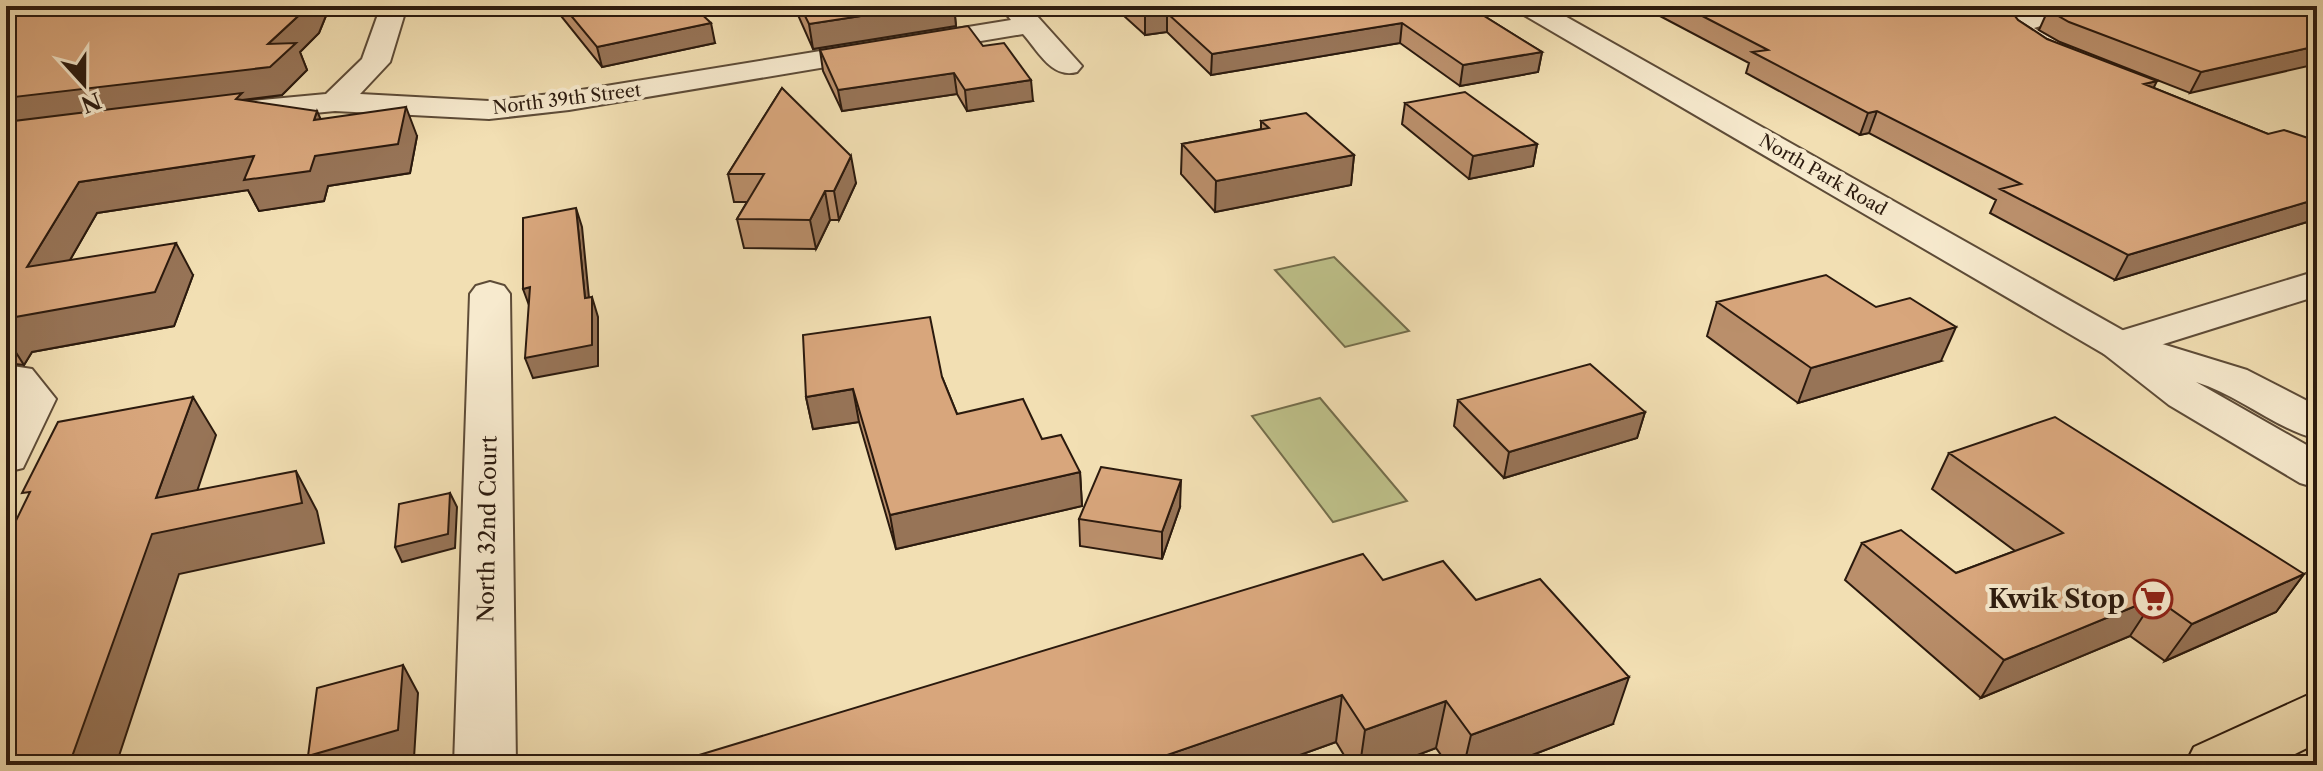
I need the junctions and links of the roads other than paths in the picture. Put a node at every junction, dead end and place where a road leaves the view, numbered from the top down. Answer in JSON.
{"nodes":[{"id":1,"x":394,"y":6,"type":"edge"},
{"id":2,"x":1528,"y":6,"type":"edge"},
{"id":3,"x":2079,"y":6,"type":"edge"},
{"id":4,"x":1021,"y":16,"type":"edge"},
{"id":5,"x":1067,"y":66,"type":"dead end"},
{"id":6,"x":2091,"y":68,"type":"edge"},
{"id":7,"x":335,"y":102,"type":"junction"},
{"id":8,"x":203,"y":115,"type":"edge"},
{"id":9,"x":2317,"y":283,"type":"edge"},
{"id":10,"x":490,"y":294,"type":"dead end"},
{"id":11,"x":2119,"y":345,"type":"junction"},
{"id":12,"x":6,"y":378,"type":"edge"},
{"id":13,"x":2317,"y":425,"type":"edge"},
{"id":14,"x":6,"y":457,"type":"edge"},
{"id":15,"x":2317,"y":472,"type":"edge"},
{"id":16,"x":2317,"y":715,"type":"edge"},
{"id":17,"x":485,"y":765,"type":"edge"},
{"id":18,"x":2216,"y":765,"type":"edge"}],
"edges":[{"from":1,"to":7,"type":"street"},
{"from":2,"to":11,"type":"street","name":"North Park Road"},
{"from":3,"to":6,"type":"street"},
{"from":4,"to":5,"type":"street"},
{"from":4,"to":7,"type":"street","name":"North 39th Street"},
{"from":7,"to":8,"type":"street","name":"North 39th Street"},
{"from":9,"to":11,"type":"street"},
{"from":10,"to":17,"type":"street","name":"North 32nd Court"},
{"from":11,"to":13,"type":"street","name":"North Park Road"},
{"from":11,"to":15,"type":"street","name":"North Park Road"},
{"from":12,"to":14,"type":"street"},
{"from":16,"to":18,"type":"main road"}]}
